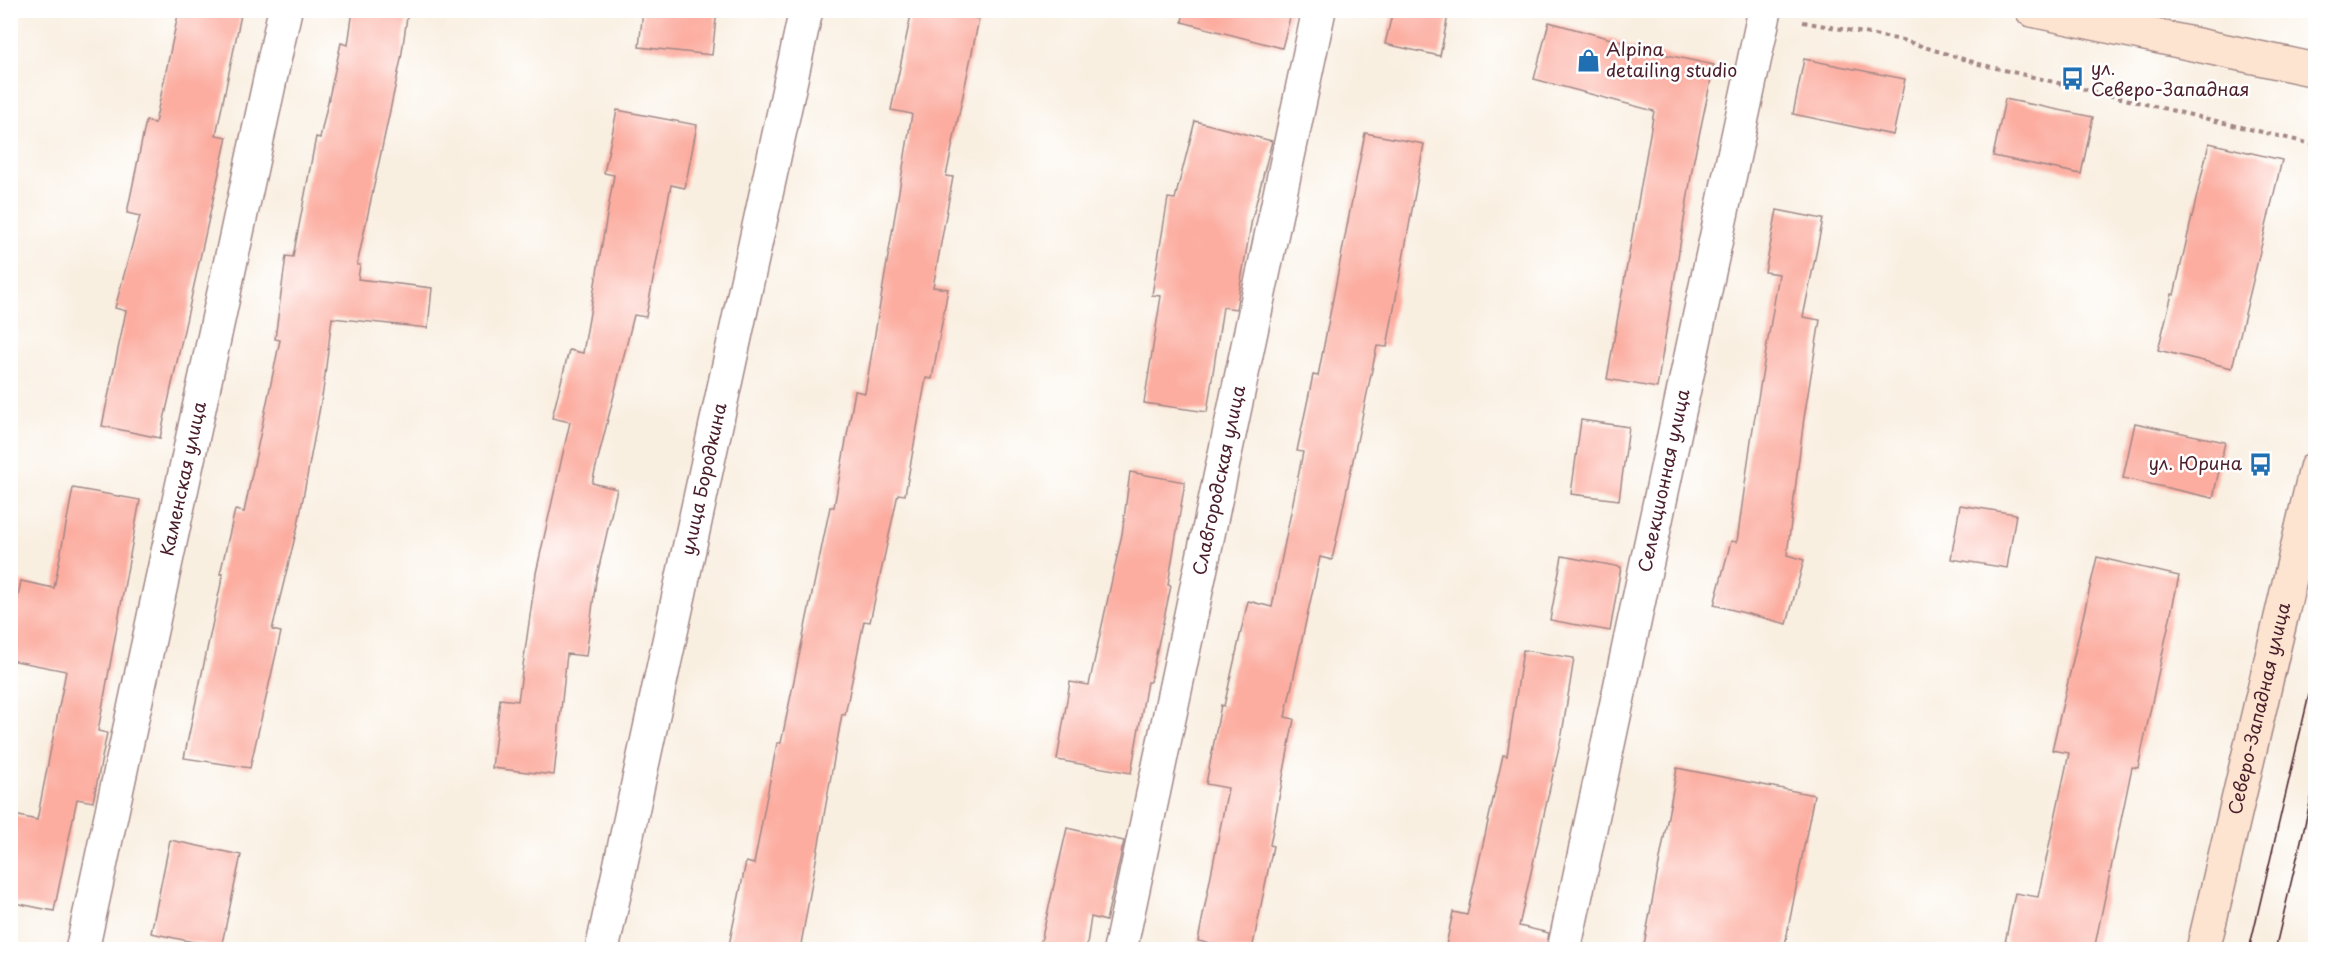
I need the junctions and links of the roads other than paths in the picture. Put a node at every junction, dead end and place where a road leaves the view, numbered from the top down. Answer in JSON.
{"nodes":[{"id":1,"x":285,"y":10,"type":"edge"},
{"id":2,"x":806,"y":10,"type":"edge"},
{"id":3,"x":1319,"y":10,"type":"edge"},
{"id":4,"x":2032,"y":10,"type":"edge"},
{"id":5,"x":1765,"y":12,"type":"edge"},
{"id":6,"x":2316,"y":70,"type":"edge"},
{"id":7,"x":2316,"y":468,"type":"edge"},
{"id":8,"x":82,"y":950,"type":"edge"},
{"id":9,"x":602,"y":950,"type":"edge"},
{"id":10,"x":1120,"y":950,"type":"edge"},
{"id":11,"x":1564,"y":950,"type":"edge"},
{"id":12,"x":2203,"y":950,"type":"edge"}],
"edges":[{"from":1,"to":8,"type":"street","name":"Каменская улица"},
{"from":2,"to":9,"type":"street","name":"улица Бородкина"},
{"from":3,"to":10,"type":"street","name":"Славгородская улица"},
{"from":4,"to":6,"type":"main road"},
{"from":5,"to":11,"type":"street","name":"Селекционная улица"},
{"from":7,"to":12,"type":"main road","name":"Северо-Западная улица"}]}
